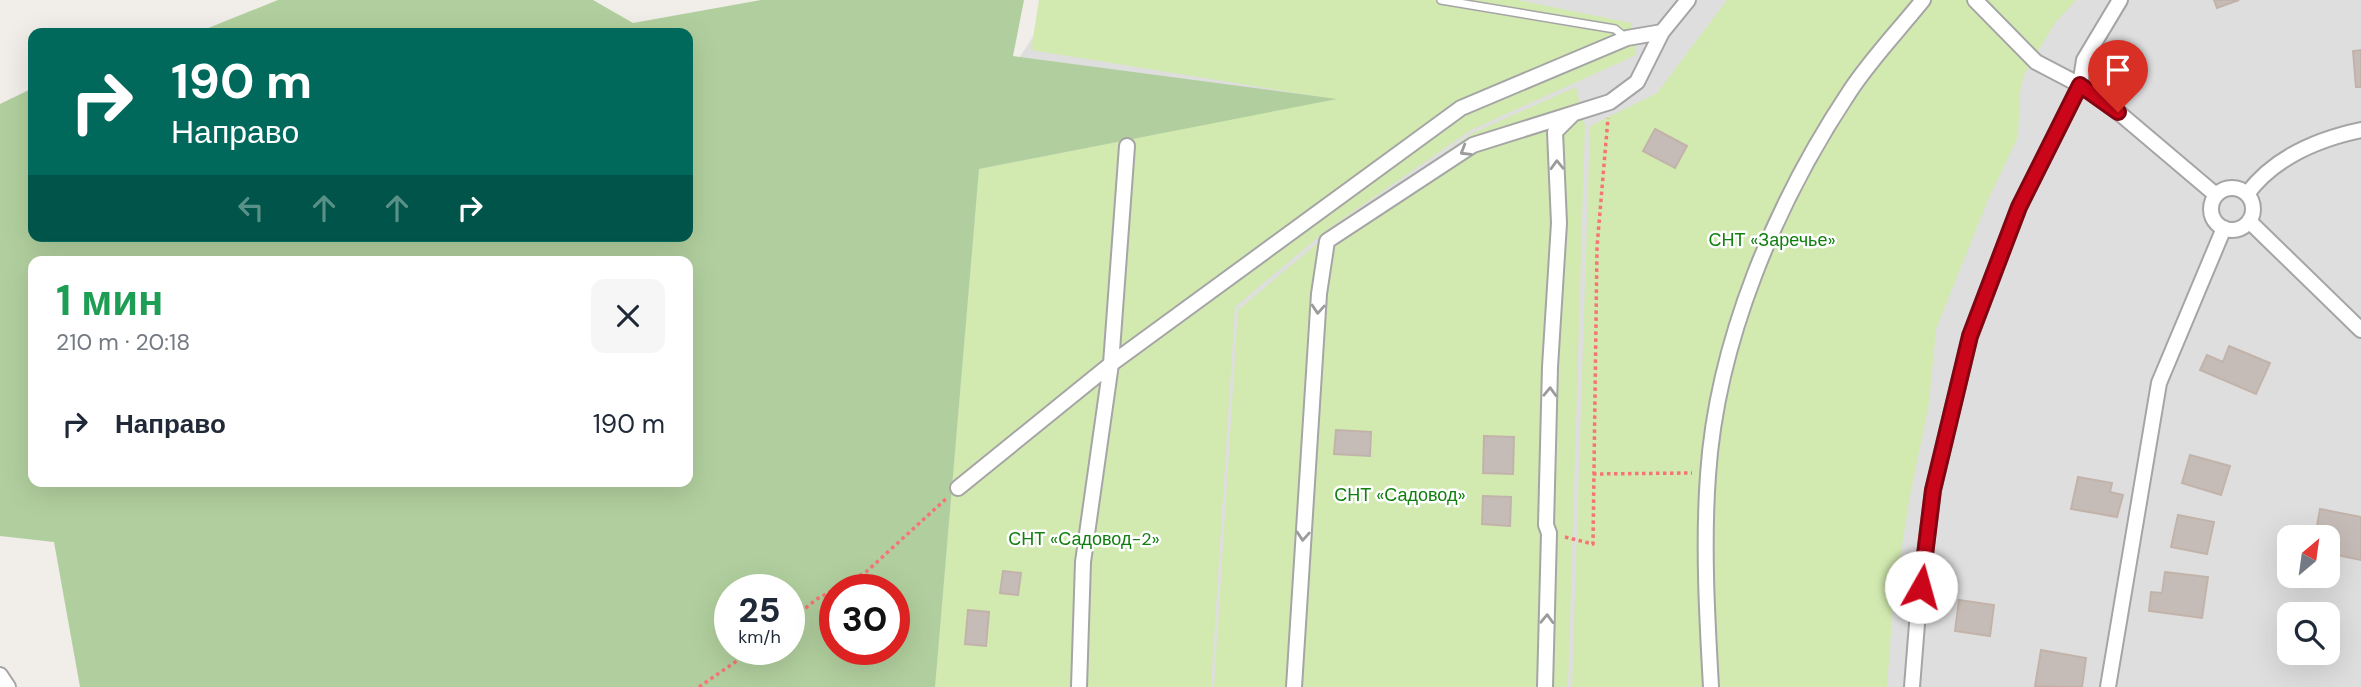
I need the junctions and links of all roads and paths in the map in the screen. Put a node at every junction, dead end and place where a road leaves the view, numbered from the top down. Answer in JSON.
{"nodes":[{"id":1,"x":1441,"y":0,"type":"edge"},
{"id":2,"x":1688,"y":0,"type":"edge"},
{"id":3,"x":1923,"y":0,"type":"edge"},
{"id":4,"x":1975,"y":0,"type":"edge"},
{"id":5,"x":2120,"y":0,"type":"edge"},
{"id":6,"x":1662,"y":32,"type":"junction"},
{"id":7,"x":1627,"y":38,"type":"junction"},
{"id":8,"x":2080,"y":85,"type":"junction"},
{"id":9,"x":1610,"y":102,"type":"junction"},
{"id":10,"x":1575,"y":112,"type":"junction"},
{"id":11,"x":2361,"y":130,"type":"edge"},
{"id":12,"x":1128,"y":146,"type":"dead end"},
{"id":13,"x":2247,"y":194,"type":"junction"},
{"id":14,"x":2216,"y":195,"type":"junction"},
{"id":15,"x":2249,"y":221,"type":"junction"},
{"id":16,"x":2224,"y":229,"type":"junction"},
{"id":17,"x":2361,"y":330,"type":"edge"},
{"id":18,"x":1111,"y":364,"type":"junction"},
{"id":19,"x":1708,"y":473,"type":"junction"},
{"id":20,"x":1593,"y":474,"type":"junction"},
{"id":21,"x":958,"y":488,"type":"joint"},
{"id":22,"x":1549,"y":533,"type":"junction"},
{"id":23,"x":805,"y":608,"type":"edge"},
{"id":24,"x":731,"y":665,"type":"edge"},
{"id":25,"x":0,"y":675,"type":"edge"},
{"id":26,"x":8,"y":687,"type":"edge"},
{"id":27,"x":699,"y":687,"type":"edge"},
{"id":28,"x":1079,"y":687,"type":"edge"},
{"id":29,"x":1294,"y":687,"type":"edge"},
{"id":30,"x":1545,"y":687,"type":"edge"},
{"id":31,"x":1711,"y":687,"type":"edge"},
{"id":32,"x":1912,"y":687,"type":"edge"},
{"id":33,"x":2108,"y":687,"type":"edge"}],
"edges":[{"from":1,"to":7,"type":"lane"},
{"from":2,"to":6,"type":"street"},
{"from":3,"to":19,"type":"street"},
{"from":4,"to":8,"type":"street"},
{"from":5,"to":8,"type":"street"},
{"from":6,"to":7,"type":"street"},
{"from":6,"to":9,"type":"street"},
{"from":7,"to":18,"type":"street"},
{"from":8,"to":14,"type":"street"},
{"from":8,"to":32,"type":"street"},
{"from":9,"to":10,"type":"street"},
{"from":9,"to":20,"type":"path"},
{"from":22,"to":10,"type":"street","one_way":true},
{"from":10,"to":29,"type":"street","one_way":true},
{"from":11,"to":13,"type":"street"},
{"from":12,"to":18,"type":"street"},
{"from":13,"to":14,"type":"street"},
{"from":13,"to":15,"type":"street"},
{"from":14,"to":16,"type":"street"},
{"from":15,"to":16,"type":"street"},
{"from":15,"to":17,"type":"street"},
{"from":16,"to":33,"type":"street"},
{"from":18,"to":21,"type":"street"},
{"from":18,"to":28,"type":"street"},
{"from":19,"to":20,"type":"path"},
{"from":19,"to":31,"type":"street"},
{"from":20,"to":22,"type":"path"},
{"from":21,"to":23,"type":"path"},
{"from":30,"to":22,"type":"street","one_way":true},
{"from":24,"to":27,"type":"path"},
{"from":25,"to":26,"type":"street"}]}
